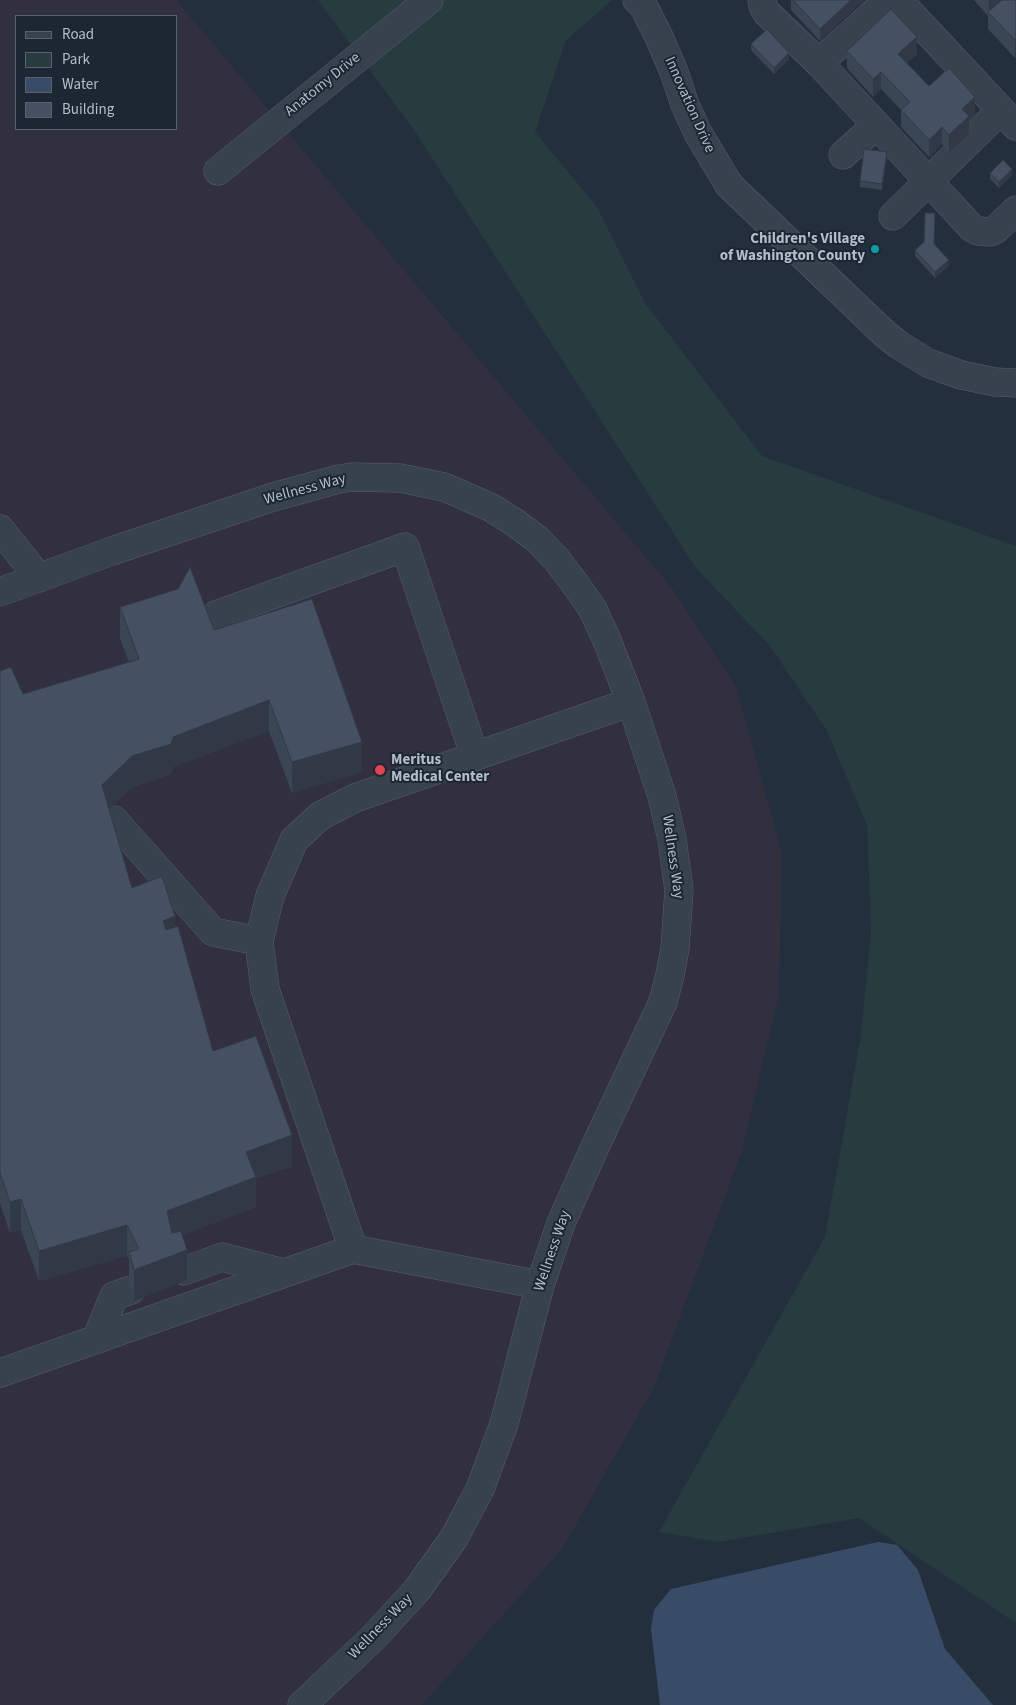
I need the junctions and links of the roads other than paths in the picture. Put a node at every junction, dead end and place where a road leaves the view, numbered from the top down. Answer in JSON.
{"nodes":[{"id":1,"x":429,"y":0,"type":"edge"},
{"id":2,"x":638,"y":0,"type":"edge"},
{"id":3,"x":762,"y":0,"type":"edge"},
{"id":4,"x":888,"y":0,"type":"edge"},
{"id":5,"x":898,"y":0,"type":"edge"},
{"id":6,"x":819,"y":63,"type":"junction"},
{"id":7,"x":1008,"y":118,"type":"edge"},
{"id":8,"x":876,"y":125,"type":"junction"},
{"id":9,"x":843,"y":155,"type":"dead end"},
{"id":10,"x":218,"y":171,"type":"dead end"},
{"id":11,"x":929,"y":180,"type":"junction"},
{"id":12,"x":1016,"y":210,"type":"edge"},
{"id":13,"x":893,"y":216,"type":"dead end"},
{"id":14,"x":1016,"y":383,"type":"edge"},
{"id":15,"x":0,"y":529,"type":"edge"},
{"id":16,"x":39,"y":578,"type":"junction"},
{"id":17,"x":0,"y":592,"type":"edge"},
{"id":18,"x":216,"y":615,"type":"dead end"},
{"id":19,"x":631,"y":702,"type":"junction"},
{"id":20,"x":474,"y":757,"type":"junction"},
{"id":21,"x":114,"y":820,"type":"edge"},
{"id":22,"x":260,"y":941,"type":"junction"},
{"id":23,"x":353,"y":1249,"type":"junction"},
{"id":24,"x":184,"y":1271,"type":"edge"},
{"id":25,"x":284,"y":1273,"type":"junction"},
{"id":26,"x":540,"y":1285,"type":"junction"},
{"id":27,"x":130,"y":1290,"type":"edge"},
{"id":28,"x":96,"y":1340,"type":"junction"},
{"id":29,"x":0,"y":1373,"type":"edge"},
{"id":30,"x":302,"y":1705,"type":"edge"}],
"edges":[{"from":1,"to":10,"type":"street","name":"Anatomy Drive"},
{"from":2,"to":14,"type":"street","name":"Innovation Drive"},
{"from":3,"to":6,"type":"street"},
{"from":4,"to":6,"type":"street"},
{"from":5,"to":7,"type":"street"},
{"from":6,"to":8,"type":"street"},
{"from":7,"to":11,"type":"street"},
{"from":8,"to":9,"type":"street"},
{"from":8,"to":11,"type":"street"},
{"from":11,"to":12,"type":"street"},
{"from":11,"to":13,"type":"street"},
{"from":15,"to":16,"type":"street"},
{"from":16,"to":17,"type":"street","name":"Wellness Way"},
{"from":16,"to":19,"type":"street","name":"Wellness Way"},
{"from":18,"to":20,"type":"street"},
{"from":19,"to":20,"type":"street"},
{"from":19,"to":26,"type":"street","name":"Wellness Way"},
{"from":20,"to":22,"type":"street"},
{"from":21,"to":22,"type":"street"},
{"from":22,"to":23,"type":"street"},
{"from":23,"to":25,"type":"street"},
{"from":23,"to":26,"type":"street"},
{"from":24,"to":25,"type":"street"},
{"from":25,"to":28,"type":"street"},
{"from":26,"to":30,"type":"street","name":"Wellness Way"},
{"from":27,"to":28,"type":"street"},
{"from":28,"to":29,"type":"street"}]}
